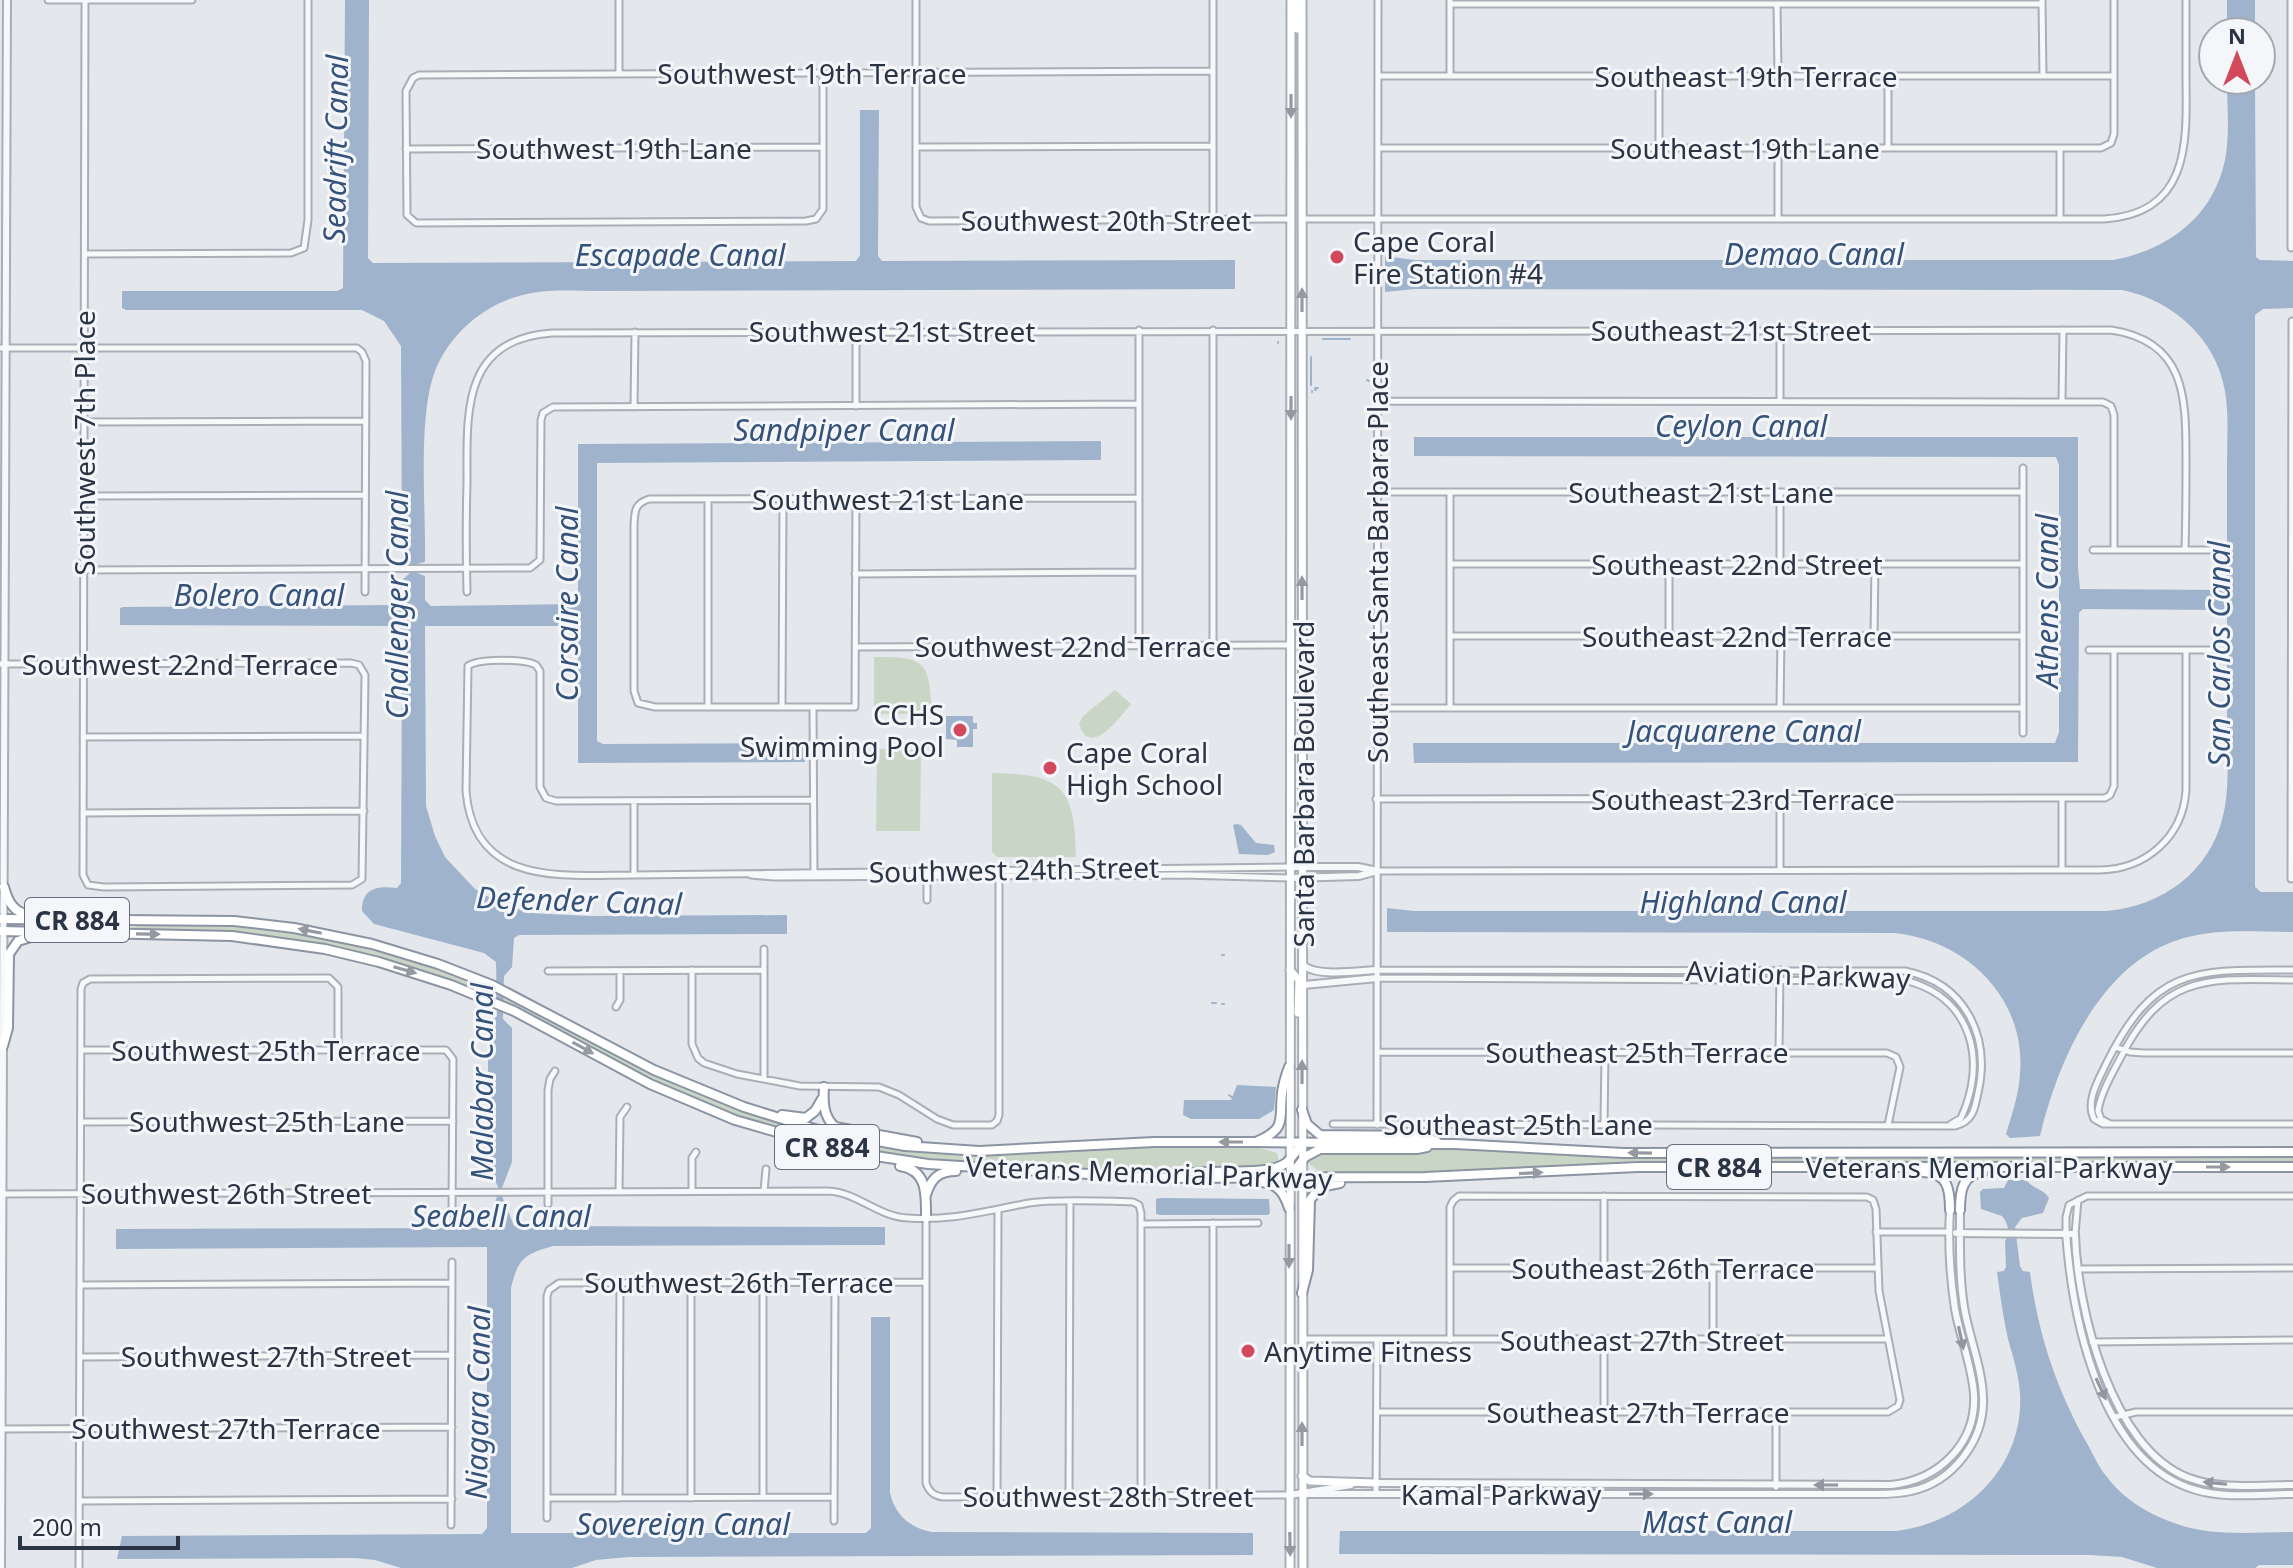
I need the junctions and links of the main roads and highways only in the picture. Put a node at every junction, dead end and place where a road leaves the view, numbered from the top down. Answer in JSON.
{"nodes":[{"id":1,"x":1293,"y":0,"type":"edge"},
{"id":2,"x":1302,"y":0,"type":"edge"},
{"id":3,"x":1302,"y":83,"type":"junction"},
{"id":4,"x":4,"y":887,"type":"road end"},
{"id":5,"x":2,"y":919,"type":"edge"},
{"id":6,"x":151,"y":919,"type":"junction"},
{"id":7,"x":2,"y":931,"type":"edge"},
{"id":8,"x":70,"y":932,"type":"junction"},
{"id":9,"x":1287,"y":970,"type":"junction"},
{"id":10,"x":3,"y":1046,"type":"road end"},
{"id":11,"x":1302,"y":1047,"type":"junction"},
{"id":12,"x":1289,"y":1067,"type":"junction"},
{"id":13,"x":654,"y":1070,"type":"junction"},
{"id":14,"x":1302,"y":1110,"type":"junction"},
{"id":15,"x":1256,"y":1142,"type":"junction"},
{"id":16,"x":808,"y":1143,"type":"junction"},
{"id":17,"x":1289,"y":1143,"type":"junction"},
{"id":18,"x":1302,"y":1143,"type":"junction"},
{"id":19,"x":1442,"y":1143,"type":"junction"},
{"id":20,"x":979,"y":1151,"type":"junction"},
{"id":21,"x":2293,"y":1152,"type":"edge"},
{"id":22,"x":1289,"y":1160,"type":"junction"},
{"id":23,"x":1302,"y":1160,"type":"junction"},
{"id":24,"x":1823,"y":1167,"type":"junction"},
{"id":25,"x":2152,"y":1167,"type":"junction"},
{"id":26,"x":2293,"y":1167,"type":"edge"},
{"id":27,"x":1453,"y":1176,"type":"junction"},
{"id":28,"x":1126,"y":1177,"type":"junction"},
{"id":29,"x":1154,"y":1178,"type":"junction"},
{"id":30,"x":1168,"y":1178,"type":"junction"},
{"id":31,"x":1289,"y":1178,"type":"junction"},
{"id":32,"x":1302,"y":1178,"type":"junction"},
{"id":33,"x":926,"y":1195,"type":"junction"},
{"id":34,"x":1289,"y":1208,"type":"junction"},
{"id":35,"x":926,"y":1218,"type":"road end"},
{"id":36,"x":1302,"y":1293,"type":"junction"},
{"id":37,"x":1302,"y":1476,"type":"junction"},
{"id":38,"x":1376,"y":1483,"type":"road end"},
{"id":39,"x":1290,"y":1568,"type":"edge"},
{"id":40,"x":1303,"y":1568,"type":"edge"}],
"edges":[{"from":1,"to":3,"type":"main road"},
{"from":1,"to":9,"type":"main road","name":"Santa Barbara Boulevard","one_way":true},
{"from":2,"to":3,"type":"main road","name":"Santa Barbara Boulevard"},
{"from":11,"to":3,"type":"main road","name":"Santa Barbara Boulevard","one_way":true},
{"from":4,"to":6,"type":"highway"},
{"from":5,"to":6,"type":"highway","name":"Veterans Memorial Parkway","number":"CR 884"},
{"from":13,"to":6,"type":"highway","name":"Veterans Memorial Parkway","number":"CR 884","one_way":true},
{"from":7,"to":8,"type":"highway","name":"Veterans Memorial Parkway","number":"CR 884"},
{"from":8,"to":10,"type":"highway"},
{"from":8,"to":16,"type":"highway","name":"Veterans Memorial Parkway","number":"CR 884","one_way":true},
{"from":9,"to":11,"type":"main road"},
{"from":9,"to":12,"type":"main road","name":"Santa Barbara Boulevard"},
{"from":14,"to":11,"type":"main road","name":"Santa Barbara Boulevard","one_way":true},
{"from":12,"to":15,"type":"highway"},
{"from":12,"to":17,"type":"main road","name":"Santa Barbara Boulevard"},
{"from":13,"to":20,"type":"highway","name":"Veterans Memorial Parkway","number":"CR 884"},
{"from":13,"to":20,"type":"highway"},
{"from":14,"to":18,"type":"main road","name":"Santa Barbara Boulevard"},
{"from":14,"to":19,"type":"highway"},
{"from":15,"to":17,"type":"highway","name":"Veterans Memorial Parkway","number":"CR 884"},
{"from":15,"to":20,"type":"highway","name":"Veterans Memorial Parkway","number":"CR 884","one_way":true},
{"from":16,"to":28,"type":"highway","name":"Veterans Memorial Parkway","number":"CR 884"},
{"from":16,"to":33,"type":"highway"},
{"from":17,"to":18,"type":"highway","name":"Veterans Memorial Parkway","number":"CR 884"},
{"from":17,"to":22,"type":"main road","name":"Santa Barbara Boulevard"},
{"from":18,"to":19,"type":"highway","name":"Veterans Memorial Parkway","number":"CR 884"},
{"from":18,"to":22,"type":"highway"},
{"from":18,"to":23,"type":"main road","name":"Santa Barbara Boulevard"},
{"from":21,"to":19,"type":"highway","name":"Veterans Memorial Parkway","number":"CR 884","one_way":true},
{"from":19,"to":23,"type":"highway"},
{"from":22,"to":30,"type":"highway"},
{"from":22,"to":31,"type":"main road","name":"Santa Barbara Boulevard"},
{"from":23,"to":31,"type":"highway"},
{"from":23,"to":32,"type":"main road","name":"Santa Barbara Boulevard"},
{"from":24,"to":25,"type":"highway","name":"Veterans Memorial Parkway","number":"CR 884"},
{"from":24,"to":25,"type":"highway"},
{"from":27,"to":24,"type":"highway","name":"Veterans Memorial Parkway","number":"CR 884","one_way":true},
{"from":25,"to":26,"type":"highway","name":"Veterans Memorial Parkway","number":"CR 884","one_way":true},
{"from":27,"to":32,"type":"highway","name":"Veterans Memorial Parkway","number":"CR 884"},
{"from":27,"to":36,"type":"highway"},
{"from":28,"to":29,"type":"highway","name":"Veterans Memorial Parkway","number":"CR 884"},
{"from":28,"to":33,"type":"highway"},
{"from":29,"to":30,"type":"highway","name":"Veterans Memorial Parkway","number":"CR 884"},
{"from":29,"to":34,"type":"highway"},
{"from":30,"to":31,"type":"highway","name":"Veterans Memorial Parkway","number":"CR 884"},
{"from":31,"to":32,"type":"highway","name":"Veterans Memorial Parkway","number":"CR 884"},
{"from":31,"to":34,"type":"main road","name":"Santa Barbara Boulevard"},
{"from":32,"to":36,"type":"main road","name":"Santa Barbara Boulevard"},
{"from":33,"to":35,"type":"highway"},
{"from":34,"to":39,"type":"main road","name":"Santa Barbara Boulevard","one_way":true},
{"from":37,"to":36,"type":"main road","name":"Santa Barbara Boulevard","one_way":true},
{"from":37,"to":38,"type":"main road"},
{"from":37,"to":40,"type":"main road","name":"Santa Barbara Boulevard"}]}
